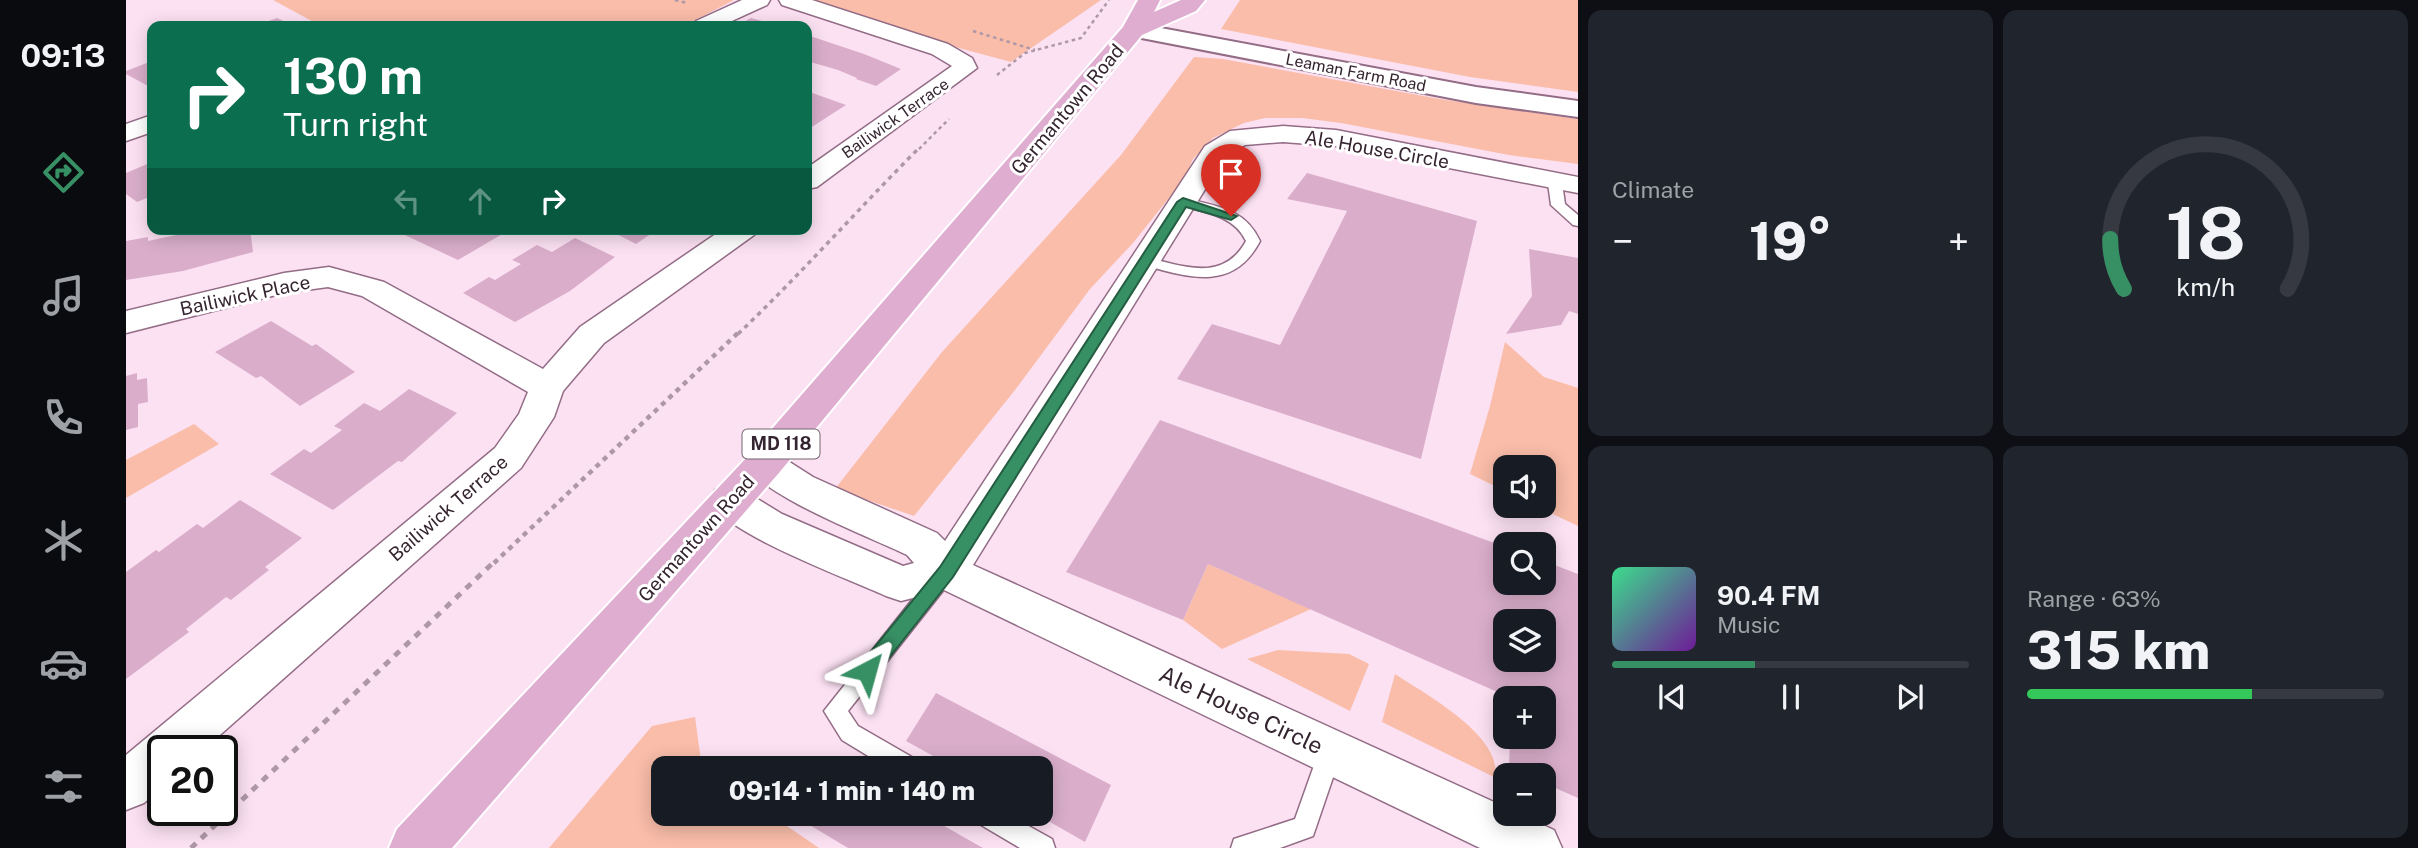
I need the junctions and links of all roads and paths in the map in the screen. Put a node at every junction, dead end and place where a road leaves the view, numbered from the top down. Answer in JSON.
{"nodes":[{"id":1,"x":759,"y":0,"type":"edge"},
{"id":2,"x":790,"y":0,"type":"edge"},
{"id":3,"x":1108,"y":0,"type":"edge"},
{"id":4,"x":1194,"y":0,"type":"edge"},
{"id":5,"x":1141,"y":15,"type":"edge"},
{"id":6,"x":715,"y":21,"type":"edge"},
{"id":7,"x":993,"y":79,"type":"dead end"},
{"id":8,"x":1578,"y":109,"type":"edge"},
{"id":9,"x":956,"y":112,"type":"dead end"},
{"id":10,"x":147,"y":125,"type":"edge"},
{"id":11,"x":126,"y":133,"type":"edge"},
{"id":12,"x":812,"y":177,"type":"edge"},
{"id":13,"x":1567,"y":184,"type":"edge"},
{"id":14,"x":1183,"y":202,"type":"junction"},
{"id":15,"x":1578,"y":222,"type":"edge"},
{"id":16,"x":734,"y":235,"type":"edge"},
{"id":17,"x":1145,"y":261,"type":"junction"},
{"id":18,"x":126,"y":322,"type":"edge"},
{"id":19,"x":547,"y":387,"type":"junction"},
{"id":20,"x":764,"y":464,"type":"junction"},
{"id":21,"x":729,"y":501,"type":"junction"},
{"id":22,"x":947,"y":572,"type":"junction"},
{"id":23,"x":186,"y":735,"type":"edge"},
{"id":24,"x":1330,"y":751,"type":"junction"},
{"id":25,"x":889,"y":756,"type":"edge"},
{"id":26,"x":147,"y":768,"type":"edge"},
{"id":27,"x":126,"y":786,"type":"edge"},
{"id":28,"x":1005,"y":826,"type":"edge"},
{"id":29,"x":191,"y":848,"type":"edge"},
{"id":30,"x":416,"y":848,"type":"edge"},
{"id":31,"x":1043,"y":848,"type":"edge"},
{"id":32,"x":1242,"y":848,"type":"edge"},
{"id":33,"x":1536,"y":848,"type":"edge"}],
"edges":[{"from":1,"to":6,"type":"street"},
{"from":2,"to":12,"type":"street","name":"Bailiwick Terrace"},
{"from":3,"to":7,"type":"path"},
{"from":4,"to":5,"type":"main road","name":"Germantown Road","number":"MD 118"},
{"from":5,"to":8,"type":"street","name":"Leaman Farm Road"},
{"from":5,"to":20,"type":"main road","name":"Germantown Road","number":"MD 118"},
{"from":9,"to":29,"type":"path"},
{"from":10,"to":11,"type":"street"},
{"from":13,"to":14,"type":"street","name":"Ale House Circle"},
{"from":13,"to":15,"type":"lane"},
{"from":14,"to":17,"type":"street","name":"Ale House Circle"},
{"from":14,"to":17,"type":"lane"},
{"from":16,"to":19,"type":"street","name":"Bailiwick Terrace"},
{"from":17,"to":22,"type":"street","name":"Ale House Circle"},
{"from":18,"to":19,"type":"street","name":"Bailiwick Place"},
{"from":19,"to":23,"type":"street","name":"Bailiwick Terrace"},
{"from":20,"to":21,"type":"main road","name":"Germantown Road","number":"MD 118"},
{"from":20,"to":22,"type":"street","name":"Ale House Circle"},
{"from":21,"to":22,"type":"street"},
{"from":21,"to":30,"type":"main road","name":"Germantown Road","number":"MD 118"},
{"from":22,"to":24,"type":"street","name":"Ale House Circle"},
{"from":22,"to":25,"type":"lane","name":"Ale House Circle"},
{"from":24,"to":32,"type":"lane"},
{"from":24,"to":33,"type":"street","name":"Ale House Circle"},
{"from":26,"to":27,"type":"street"},
{"from":28,"to":31,"type":"lane"}]}
